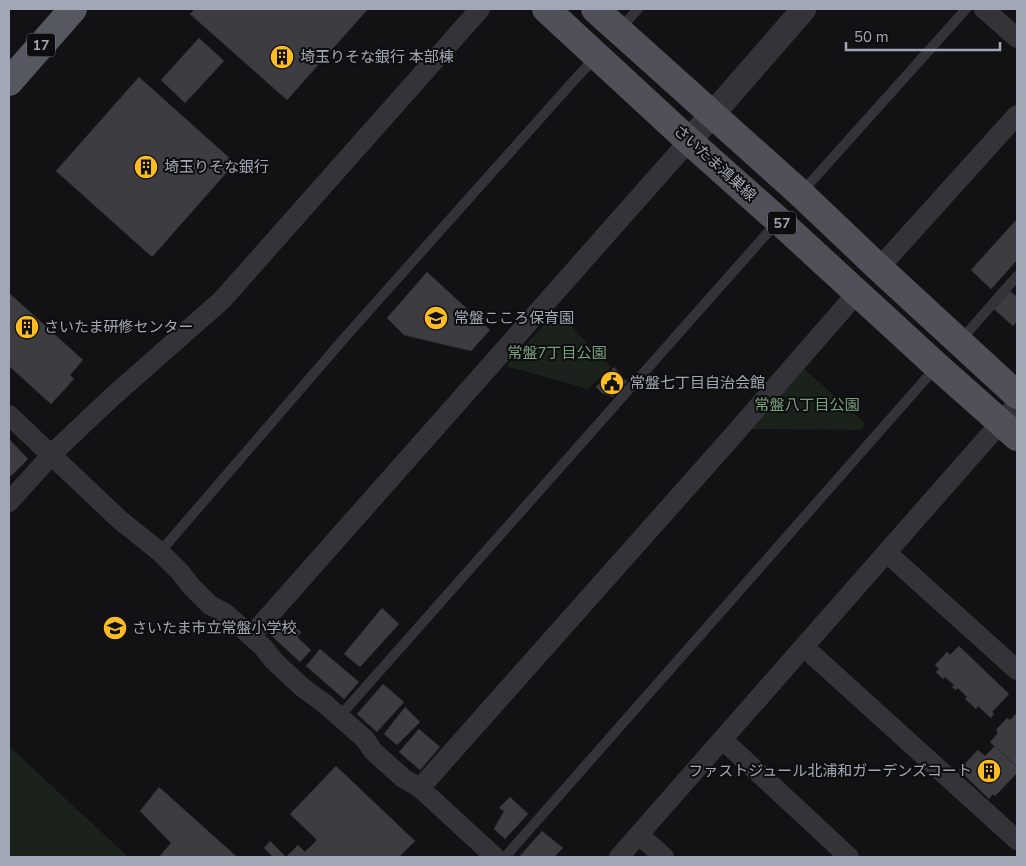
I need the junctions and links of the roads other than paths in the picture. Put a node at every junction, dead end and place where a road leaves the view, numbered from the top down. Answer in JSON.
{"nodes":[{"id":1,"x":73,"y":9,"type":"edge"},
{"id":2,"x":480,"y":9,"type":"edge"},
{"id":3,"x":546,"y":9,"type":"edge"},
{"id":4,"x":595,"y":9,"type":"edge"},
{"id":5,"x":638,"y":9,"type":"edge"},
{"id":6,"x":804,"y":9,"type":"edge"},
{"id":7,"x":966,"y":9,"type":"edge"},
{"id":8,"x":984,"y":9,"type":"edge"},
{"id":9,"x":618,"y":31,"type":"junction"},
{"id":10,"x":1017,"y":38,"type":"edge"},
{"id":11,"x":597,"y":57,"type":"junction"},
{"id":12,"x":9,"y":82,"type":"edge"},
{"id":13,"x":712,"y":114,"type":"junction"},
{"id":14,"x":1017,"y":115,"type":"edge"},
{"id":15,"x":689,"y":141,"type":"junction"},
{"id":16,"x":800,"y":194,"type":"junction"},
{"id":17,"x":779,"y":220,"type":"junction"},
{"id":18,"x":879,"y":268,"type":"junction"},
{"id":19,"x":1017,"y":276,"type":"edge"},
{"id":20,"x":857,"y":293,"type":"junction"},
{"id":21,"x":959,"y":342,"type":"junction"},
{"id":22,"x":937,"y":366,"type":"junction"},
{"id":23,"x":1017,"y":394,"type":"edge"},
{"id":24,"x":9,"y":415,"type":"edge"},
{"id":25,"x":1012,"y":421,"type":"edge"},
{"id":26,"x":51,"y":455,"type":"junction"},
{"id":27,"x":9,"y":502,"type":"edge"},
{"id":28,"x":160,"y":552,"type":"junction"},
{"id":29,"x":887,"y":553,"type":"junction"},
{"id":30,"x":251,"y":636,"type":"junction"},
{"id":31,"x":804,"y":647,"type":"junction"},
{"id":32,"x":1017,"y":670,"type":"edge"},
{"id":33,"x":339,"y":716,"type":"junction"},
{"id":34,"x":722,"y":740,"type":"junction"},
{"id":35,"x":420,"y":788,"type":"junction"},
{"id":36,"x":639,"y":835,"type":"junction"},
{"id":37,"x":1017,"y":840,"type":"edge"},
{"id":38,"x":495,"y":857,"type":"edge"},
{"id":39,"x":505,"y":857,"type":"edge"},
{"id":40,"x":619,"y":857,"type":"edge"},
{"id":41,"x":664,"y":857,"type":"edge"},
{"id":42,"x":850,"y":857,"type":"edge"}],
"edges":[{"from":1,"to":12,"type":"highway","number":"17"},
{"from":2,"to":26,"type":"street"},
{"from":3,"to":11,"type":"main road","name":"さいたま鴻巣線","number":"57"},
{"from":4,"to":9,"type":"main road","number":"57"},
{"from":5,"to":9,"type":"lane"},
{"from":6,"to":13,"type":"street"},
{"from":7,"to":16,"type":"lane"},
{"from":8,"to":10,"type":"street"},
{"from":9,"to":13,"type":"main road","number":"57"},
{"from":11,"to":15,"type":"main road","name":"さいたま鴻巣線","number":"57"},
{"from":11,"to":28,"type":"lane"},
{"from":13,"to":15,"type":"street"},
{"from":13,"to":16,"type":"main road","number":"57"},
{"from":14,"to":18,"type":"street"},
{"from":15,"to":17,"type":"main road","name":"さいたま鴻巣線","number":"57"},
{"from":15,"to":30,"type":"street"},
{"from":16,"to":18,"type":"main road","number":"57"},
{"from":17,"to":20,"type":"main road","name":"さいたま鴻巣線","number":"57"},
{"from":17,"to":33,"type":"lane"},
{"from":18,"to":21,"type":"main road","number":"57"},
{"from":19,"to":21,"type":"lane"},
{"from":20,"to":22,"type":"main road","name":"さいたま鴻巣線","number":"57"},
{"from":20,"to":35,"type":"street"},
{"from":21,"to":23,"type":"main road","number":"57"},
{"from":22,"to":25,"type":"main road","name":"さいたま鴻巣線","number":"57"},
{"from":22,"to":39,"type":"lane"},
{"from":24,"to":26,"type":"street"},
{"from":25,"to":29,"type":"street"},
{"from":26,"to":27,"type":"street"},
{"from":26,"to":28,"type":"street"},
{"from":28,"to":30,"type":"street"},
{"from":29,"to":31,"type":"street"},
{"from":29,"to":32,"type":"street"},
{"from":30,"to":33,"type":"street"},
{"from":31,"to":34,"type":"street"},
{"from":31,"to":37,"type":"street"},
{"from":33,"to":35,"type":"street"},
{"from":34,"to":36,"type":"street"},
{"from":34,"to":42,"type":"street"},
{"from":35,"to":38,"type":"street"},
{"from":36,"to":40,"type":"street"},
{"from":36,"to":41,"type":"street"}]}
